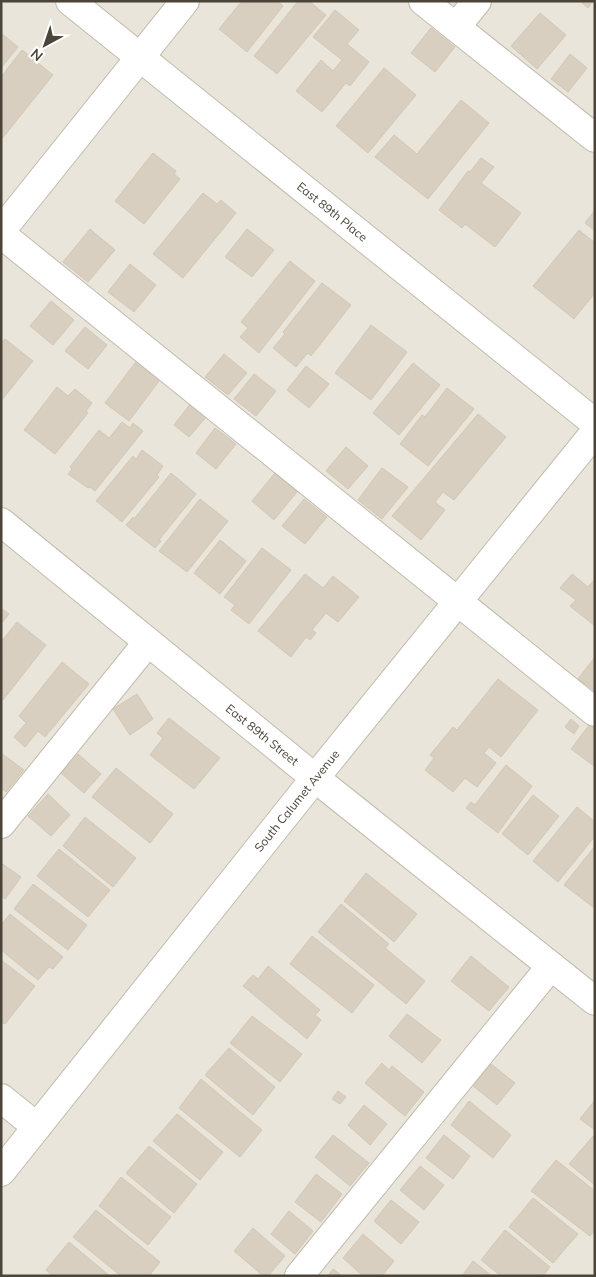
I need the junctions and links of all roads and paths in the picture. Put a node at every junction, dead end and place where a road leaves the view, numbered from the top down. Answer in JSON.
{"nodes":[{"id":1,"x":70,"y":1,"type":"edge"},
{"id":2,"x":185,"y":1,"type":"edge"},
{"id":3,"x":423,"y":1,"type":"edge"},
{"id":4,"x":477,"y":1,"type":"edge"},
{"id":5,"x":456,"y":27,"type":"junction"},
{"id":6,"x":140,"y":57,"type":"junction"},
{"id":7,"x":595,"y":138,"type":"edge"},
{"id":8,"x":1,"y":232,"type":"edge"},
{"id":9,"x":595,"y":423,"type":"edge"},
{"id":10,"x":595,"y":432,"type":"edge"},
{"id":11,"x":1,"y":522,"type":"edge"},
{"id":12,"x":457,"y":602,"type":"junction"},
{"id":13,"x":148,"y":642,"type":"junction"},
{"id":14,"x":595,"y":712,"type":"edge"},
{"id":15,"x":314,"y":778,"type":"junction"},
{"id":16,"x":3,"y":817,"type":"edge"},
{"id":17,"x":551,"y":966,"type":"junction"},
{"id":18,"x":595,"y":1001,"type":"edge"},
{"id":19,"x":1,"y":1098,"type":"edge"},
{"id":20,"x":37,"y":1127,"type":"junction"},
{"id":21,"x":1,"y":1172,"type":"edge"},
{"id":22,"x":299,"y":1276,"type":"edge"}],
"edges":[{"from":1,"to":6,"type":"street","name":"East 89th Place"},
{"from":2,"to":6,"type":"street"},
{"from":3,"to":5,"type":"street"},
{"from":4,"to":5,"type":"street"},
{"from":5,"to":7,"type":"street"},
{"from":6,"to":8,"type":"street"},
{"from":6,"to":9,"type":"street","name":"East 89th Place"},
{"from":8,"to":12,"type":"street"},
{"from":10,"to":12,"type":"street","name":"South Calumet Avenue"},
{"from":11,"to":13,"type":"street","name":"East 89th Street"},
{"from":12,"to":14,"type":"street"},
{"from":12,"to":15,"type":"street","name":"South Calumet Avenue"},
{"from":13,"to":15,"type":"street","name":"East 89th Street"},
{"from":13,"to":16,"type":"street"},
{"from":15,"to":17,"type":"street","name":"East 89th Street"},
{"from":15,"to":20,"type":"street","name":"South Calumet Avenue"},
{"from":17,"to":18,"type":"street","name":"East 89th Street"},
{"from":17,"to":22,"type":"street"},
{"from":19,"to":20,"type":"street"},
{"from":20,"to":21,"type":"street","name":"South Calumet Avenue"}]}
